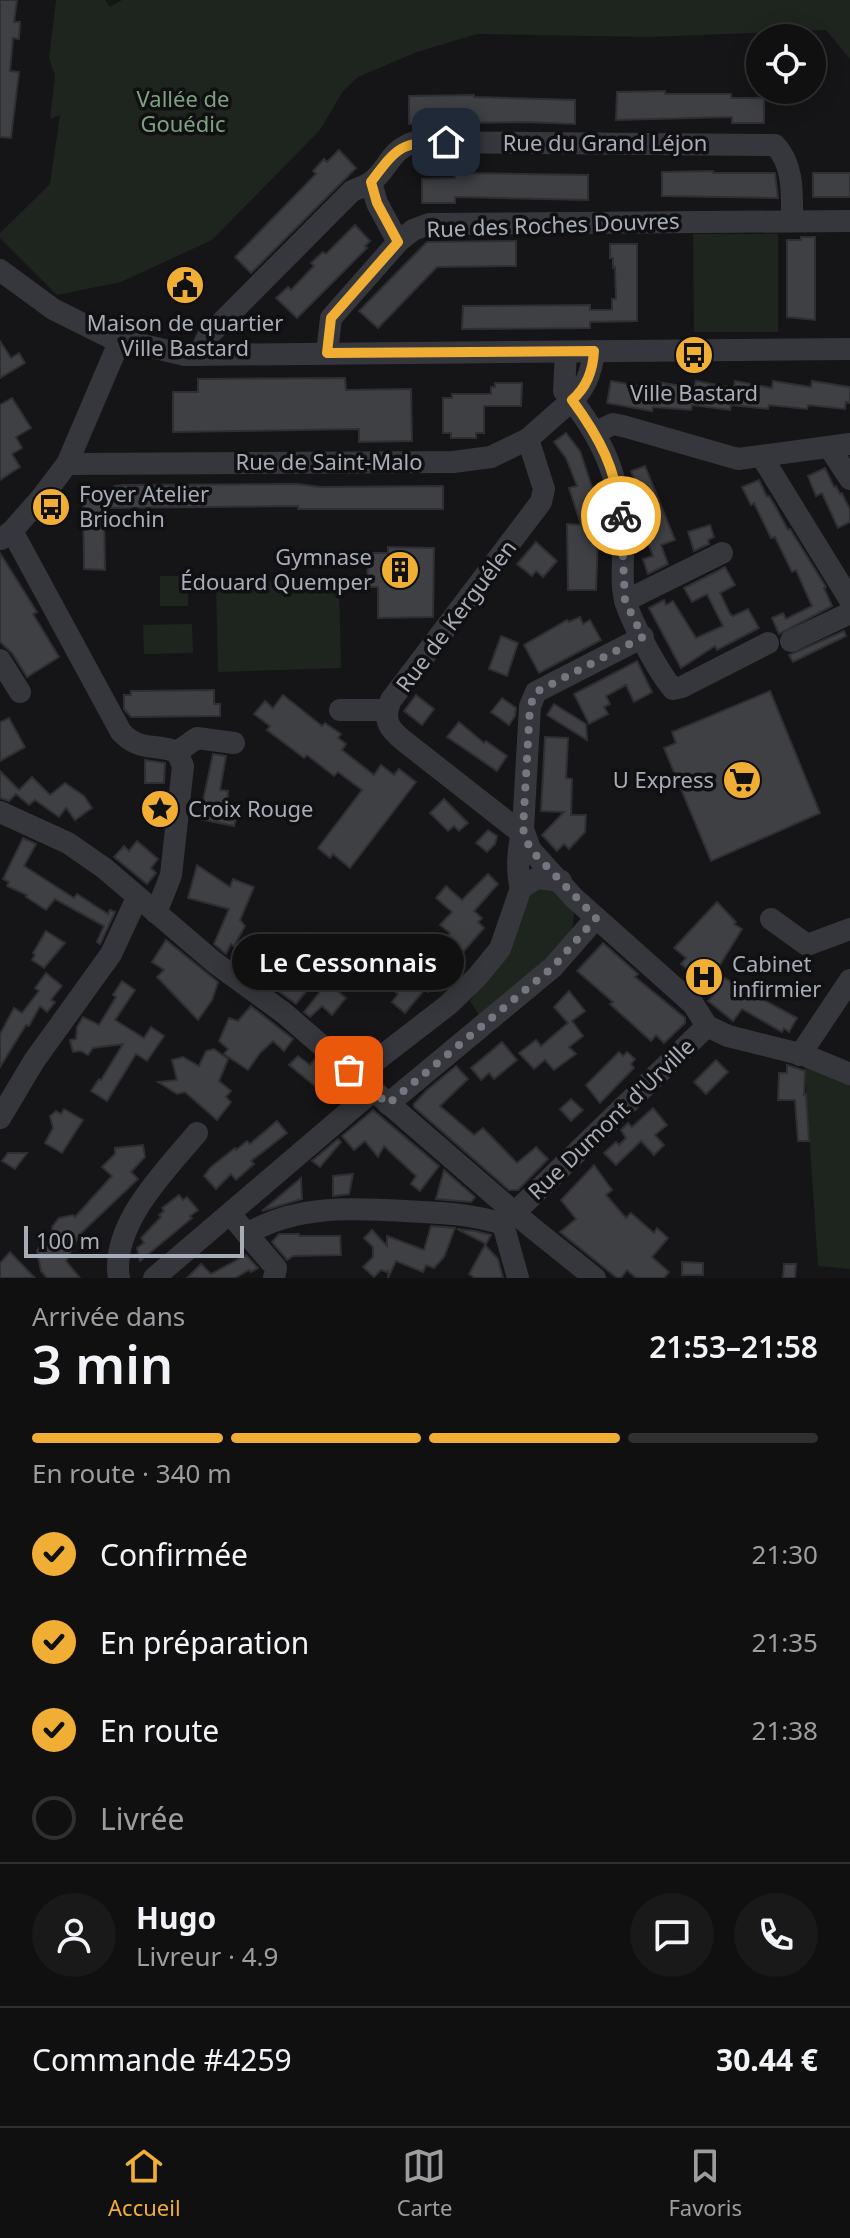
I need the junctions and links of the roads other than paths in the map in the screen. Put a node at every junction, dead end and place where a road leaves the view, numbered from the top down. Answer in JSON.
{"nodes":[{"id":1,"x":371,"y":182,"type":"junction"},
{"id":2,"x":792,"y":220,"type":"junction"},
{"id":3,"x":850,"y":221,"type":"edge"},
{"id":4,"x":398,"y":242,"type":"junction"},
{"id":5,"x":0,"y":270,"type":"edge"},
{"id":6,"x":120,"y":340,"type":"junction"},
{"id":7,"x":850,"y":349,"type":"edge"},
{"id":8,"x":594,"y":351,"type":"junction"},
{"id":9,"x":566,"y":352,"type":"junction"},
{"id":10,"x":327,"y":353,"type":"junction"},
{"id":11,"x":199,"y":355,"type":"junction"},
{"id":12,"x":572,"y":400,"type":"junction"},
{"id":13,"x":596,"y":432,"type":"junction"},
{"id":14,"x":528,"y":439,"type":"junction"},
{"id":15,"x":840,"y":446,"type":"edge"},
{"id":16,"x":762,"y":457,"type":"junction"},
{"id":17,"x":67,"y":464,"type":"junction"},
{"id":18,"x":850,"y":479,"type":"edge"},
{"id":19,"x":6,"y":535,"type":"edge"},
{"id":20,"x":722,"y":553,"type":"dead end"},
{"id":21,"x":850,"y":600,"type":"edge"},
{"id":22,"x":625,"y":601,"type":"junction"},
{"id":23,"x":850,"y":613,"type":"edge"},
{"id":24,"x":643,"y":637,"type":"junction"},
{"id":25,"x":791,"y":641,"type":"dead end"},
{"id":26,"x":768,"y":643,"type":"dead end"},
{"id":27,"x":0,"y":660,"type":"edge"},
{"id":28,"x":20,"y":692,"type":"dead end"},
{"id":29,"x":340,"y":710,"type":"dead end"},
{"id":30,"x":387,"y":710,"type":"junction"},
{"id":31,"x":234,"y":743,"type":"dead end"},
{"id":32,"x":177,"y":752,"type":"junction"},
{"id":33,"x":0,"y":812,"type":"edge"},
{"id":34,"x":523,"y":829,"type":"junction"},
{"id":35,"x":561,"y":881,"type":"junction"},
{"id":36,"x":521,"y":888,"type":"junction"},
{"id":37,"x":137,"y":898,"type":"junction"},
{"id":38,"x":156,"y":913,"type":"junction"},
{"id":39,"x":596,"y":918,"type":"junction"},
{"id":40,"x":771,"y":919,"type":"dead end"},
{"id":41,"x":850,"y":929,"type":"edge"},
{"id":42,"x":850,"y":980,"type":"edge"},
{"id":43,"x":457,"y":997,"type":"junction"},
{"id":44,"x":707,"y":1026,"type":"junction"},
{"id":45,"x":481,"y":1027,"type":"junction"},
{"id":46,"x":800,"y":1055,"type":"junction"},
{"id":47,"x":850,"y":1074,"type":"edge"},
{"id":48,"x":372,"y":1091,"type":"junction"},
{"id":49,"x":0,"y":1118,"type":"edge"},
{"id":50,"x":197,"y":1133,"type":"dead end"},
{"id":51,"x":231,"y":1215,"type":"junction"},
{"id":52,"x":509,"y":1218,"type":"junction"},
{"id":53,"x":247,"y":1234,"type":"junction"},
{"id":54,"x":119,"y":1278,"type":"edge"},
{"id":55,"x":154,"y":1278,"type":"edge"},
{"id":56,"x":274,"y":1278,"type":"edge"},
{"id":57,"x":518,"y":1278,"type":"edge"},
{"id":58,"x":595,"y":1278,"type":"edge"}],
"edges":[{"from":1,"to":2,"type":"street","name":"Rue du Grand Léjon"},
{"from":1,"to":4,"type":"street"},
{"from":1,"to":11,"type":"street"},
{"from":2,"to":3,"type":"street","name":"Rue des Roches Douvres"},
{"from":2,"to":4,"type":"street","name":"Rue des Roches Douvres"},
{"from":4,"to":10,"type":"street","name":"Rue des Roches Douvres"},
{"from":5,"to":6,"type":"street"},
{"from":6,"to":11,"type":"street"},
{"from":6,"to":17,"type":"street"},
{"from":7,"to":8,"type":"street"},
{"from":8,"to":9,"type":"street"},
{"from":8,"to":12,"type":"street","name":"Rue de Saint-Malo"},
{"from":9,"to":10,"type":"street"},
{"from":9,"to":12,"type":"street"},
{"from":10,"to":11,"type":"street"},
{"from":12,"to":13,"type":"street"},
{"from":12,"to":14,"type":"street","name":"Rue de Saint-Malo"},
{"from":13,"to":16,"type":"street"},
{"from":13,"to":22,"type":"street"},
{"from":14,"to":17,"type":"street","name":"Rue de Saint-Malo"},
{"from":14,"to":30,"type":"street","name":"Rue de Kerguélen"},
{"from":15,"to":16,"type":"street"},
{"from":15,"to":18,"type":"street"},
{"from":16,"to":21,"type":"street"},
{"from":17,"to":19,"type":"street"},
{"from":19,"to":32,"type":"street"},
{"from":20,"to":22,"type":"street"},
{"from":22,"to":24,"type":"street"},
{"from":23,"to":25,"type":"street"},
{"from":24,"to":26,"type":"street"},
{"from":24,"to":34,"type":"street"},
{"from":27,"to":28,"type":"street"},
{"from":29,"to":30,"type":"street"},
{"from":30,"to":34,"type":"street","name":"Rue de Kerguélen"},
{"from":31,"to":32,"type":"street"},
{"from":32,"to":38,"type":"street"},
{"from":33,"to":37,"type":"street"},
{"from":34,"to":35,"type":"street"},
{"from":34,"to":36,"type":"street"},
{"from":35,"to":36,"type":"street"},
{"from":35,"to":39,"type":"street"},
{"from":36,"to":43,"type":"street"},
{"from":37,"to":38,"type":"street"},
{"from":37,"to":49,"type":"street"},
{"from":38,"to":48,"type":"street"},
{"from":39,"to":44,"type":"street"},
{"from":39,"to":45,"type":"street"},
{"from":40,"to":41,"type":"street"},
{"from":42,"to":46,"type":"street"},
{"from":43,"to":45,"type":"street"},
{"from":43,"to":48,"type":"street"},
{"from":44,"to":46,"type":"street"},
{"from":44,"to":52,"type":"street","name":"Rue Dumont d'Urville"},
{"from":45,"to":48,"type":"street"},
{"from":46,"to":47,"type":"street"},
{"from":48,"to":51,"type":"street"},
{"from":48,"to":52,"type":"street"},
{"from":50,"to":54,"type":"street"},
{"from":51,"to":53,"type":"street"},
{"from":51,"to":55,"type":"street"},
{"from":52,"to":53,"type":"street"},
{"from":52,"to":57,"type":"street"},
{"from":52,"to":58,"type":"street"},
{"from":53,"to":56,"type":"street"}]}
